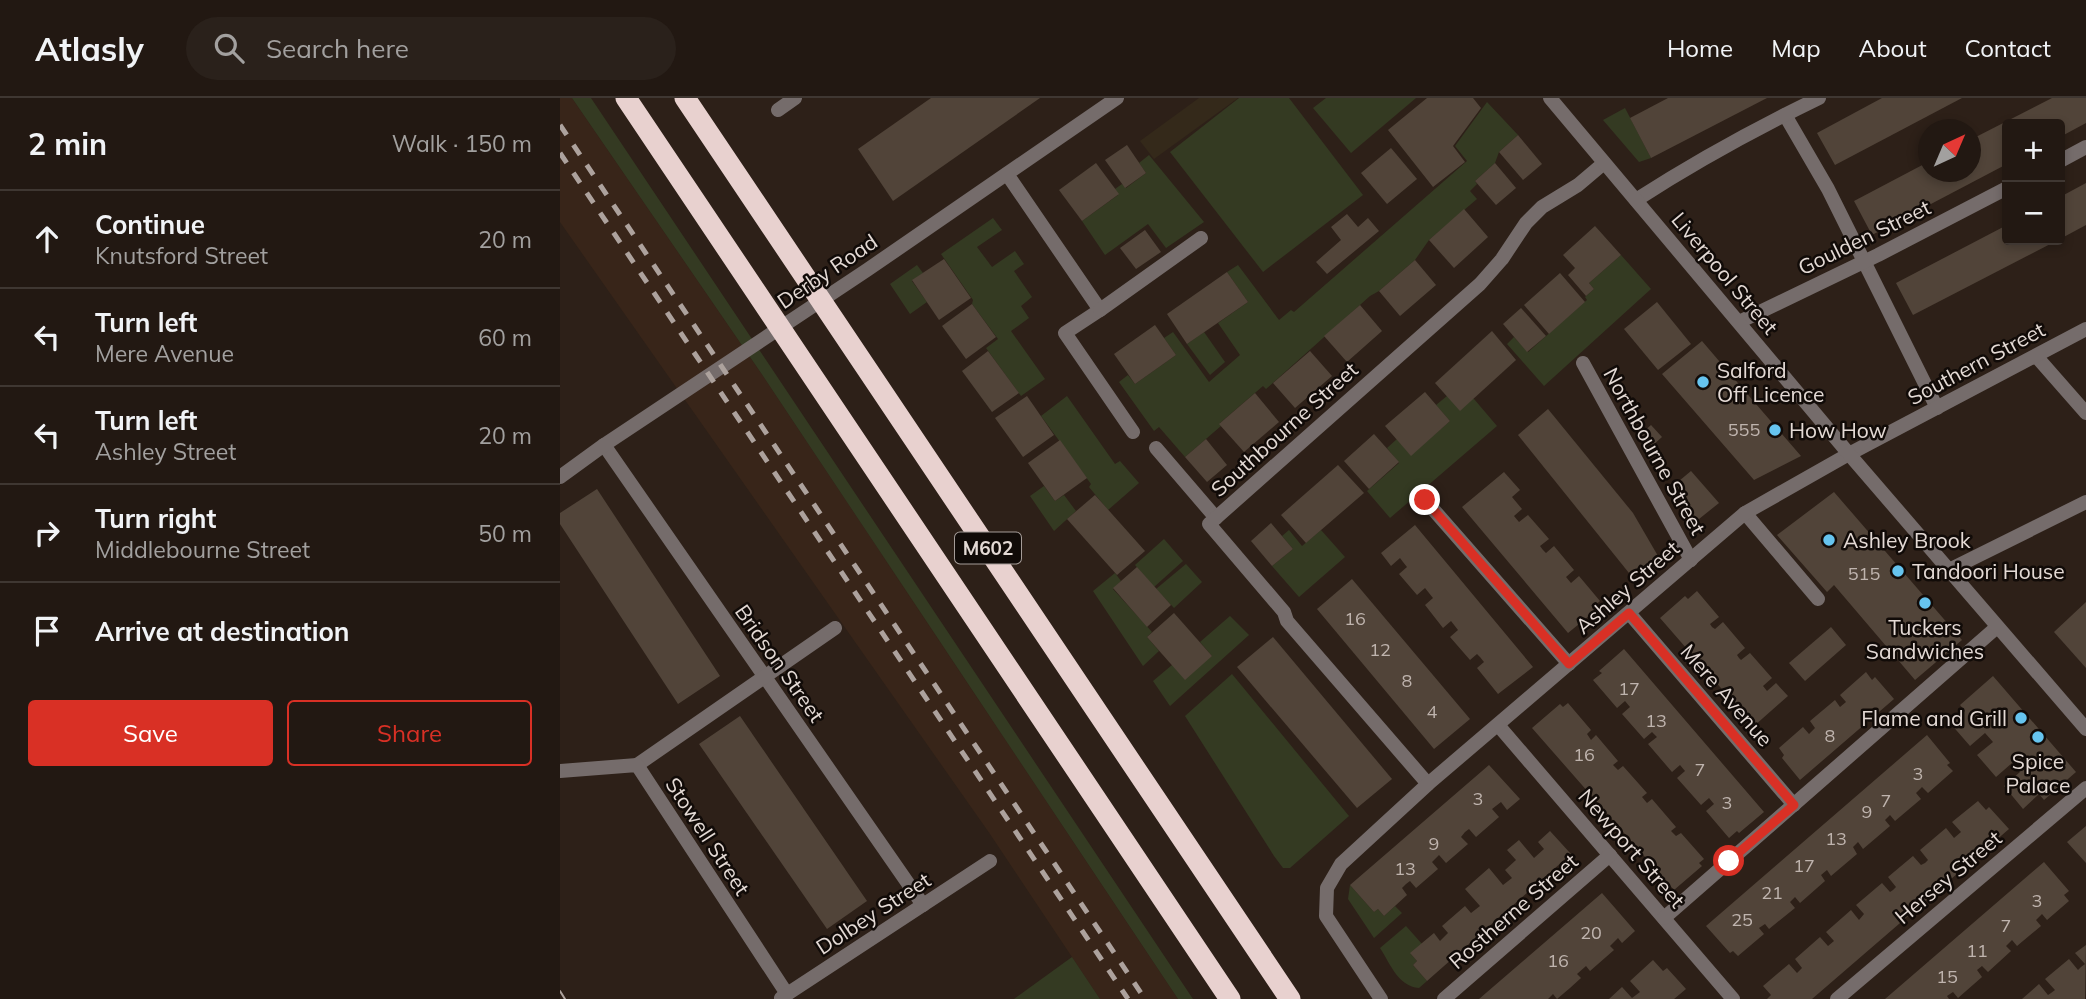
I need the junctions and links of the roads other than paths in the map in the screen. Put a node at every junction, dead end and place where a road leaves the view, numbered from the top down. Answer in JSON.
{"nodes":[{"id":1,"x":626,"y":98,"type":"edge"},
{"id":2,"x":685,"y":98,"type":"edge"},
{"id":3,"x":795,"y":98,"type":"edge"},
{"id":4,"x":1117,"y":98,"type":"edge"},
{"id":5,"x":1550,"y":98,"type":"edge"},
{"id":6,"x":1819,"y":98,"type":"edge"},
{"id":7,"x":778,"y":110,"type":"dead end"},
{"id":8,"x":1785,"y":115,"type":"junction"},
{"id":9,"x":2086,"y":147,"type":"edge"},
{"id":10,"x":2065,"y":158,"type":"edge"},
{"id":11,"x":1604,"y":163,"type":"junction"},
{"id":12,"x":1007,"y":174,"type":"junction"},
{"id":13,"x":2002,"y":191,"type":"edge"},
{"id":14,"x":1636,"y":200,"type":"junction"},
{"id":15,"x":1201,"y":239,"type":"dead end"},
{"id":16,"x":1863,"y":261,"type":"junction"},
{"id":17,"x":1100,"y":310,"type":"junction"},
{"id":18,"x":1739,"y":322,"type":"junction"},
{"id":19,"x":2086,"y":329,"type":"edge"},
{"id":20,"x":2036,"y":356,"type":"junction"},
{"id":21,"x":1583,"y":363,"type":"dead end"},
{"id":22,"x":1937,"y":408,"type":"junction"},
{"id":23,"x":2086,"y":413,"type":"edge"},
{"id":24,"x":1133,"y":432,"type":"dead end"},
{"id":25,"x":604,"y":445,"type":"junction"},
{"id":26,"x":1156,"y":448,"type":"dead end"},
{"id":27,"x":1849,"y":454,"type":"junction"},
{"id":28,"x":560,"y":477,"type":"edge"},
{"id":29,"x":1425,"y":500,"type":"dead end"},
{"id":30,"x":2086,"y":502,"type":"edge"},
{"id":31,"x":1745,"y":513,"type":"junction"},
{"id":32,"x":1216,"y":518,"type":"junction"},
{"id":33,"x":1691,"y":560,"type":"junction"},
{"id":34,"x":1949,"y":570,"type":"junction"},
{"id":35,"x":1818,"y":599,"type":"dead end"},
{"id":36,"x":1629,"y":613,"type":"junction"},
{"id":37,"x":1997,"y":627,"type":"junction"},
{"id":38,"x":835,"y":628,"type":"dead end"},
{"id":39,"x":1569,"y":664,"type":"junction"},
{"id":40,"x":764,"y":677,"type":"junction"},
{"id":41,"x":1498,"y":725,"type":"junction"},
{"id":42,"x":2086,"y":729,"type":"edge"},
{"id":43,"x":637,"y":765,"type":"junction"},
{"id":44,"x":560,"y":771,"type":"edge"},
{"id":45,"x":1428,"y":784,"type":"junction"},
{"id":46,"x":2086,"y":788,"type":"edge"},
{"id":47,"x":1794,"y":805,"type":"junction"},
{"id":48,"x":1610,"y":855,"type":"junction"},
{"id":49,"x":990,"y":862,"type":"dead end"},
{"id":50,"x":923,"y":905,"type":"junction"},
{"id":51,"x":1664,"y":918,"type":"junction"},
{"id":52,"x":1726,"y":996,"type":"edge"},
{"id":53,"x":783,"y":997,"type":"edge"},
{"id":54,"x":1230,"y":999,"type":"edge"},
{"id":55,"x":1290,"y":999,"type":"edge"},
{"id":56,"x":1381,"y":999,"type":"edge"},
{"id":57,"x":1444,"y":999,"type":"edge"},
{"id":58,"x":1838,"y":999,"type":"edge"}],
"edges":[{"from":1,"to":54,"type":"highway","number":"M602"},
{"from":2,"to":55,"type":"highway","number":"M602"},
{"from":3,"to":7,"type":"street"},
{"from":4,"to":12,"type":"street","name":"Derby Road"},
{"from":5,"to":11,"type":"street","name":"Liverpool Street"},
{"from":6,"to":8,"type":"street"},
{"from":8,"to":14,"type":"street"},
{"from":8,"to":16,"type":"street"},
{"from":9,"to":10,"type":"street"},
{"from":11,"to":14,"type":"street","name":"Liverpool Street"},
{"from":11,"to":32,"type":"street","name":"Southbourne Street"},
{"from":12,"to":17,"type":"street"},
{"from":12,"to":25,"type":"street","name":"Derby Road"},
{"from":13,"to":16,"type":"street","name":"Goulden Street"},
{"from":14,"to":18,"type":"street","name":"Liverpool Street"},
{"from":15,"to":17,"type":"street"},
{"from":16,"to":18,"type":"street","name":"Goulden Street"},
{"from":16,"to":22,"type":"street"},
{"from":17,"to":24,"type":"street"},
{"from":18,"to":27,"type":"street","name":"Liverpool Street"},
{"from":19,"to":20,"type":"street","name":"Southern Street"},
{"from":20,"to":22,"type":"street","name":"Southern Street"},
{"from":20,"to":23,"type":"street"},
{"from":21,"to":33,"type":"street","name":"Northbourne Street"},
{"from":22,"to":27,"type":"street","name":"Southern Street"},
{"from":25,"to":28,"type":"street","name":"Derby Road"},
{"from":25,"to":40,"type":"street","name":"Bridson Street"},
{"from":26,"to":32,"type":"street"},
{"from":27,"to":31,"type":"street","name":"Ashley Street"},
{"from":27,"to":34,"type":"street","name":"Liverpool Street"},
{"from":29,"to":39,"type":"street"},
{"from":30,"to":34,"type":"street"},
{"from":31,"to":33,"type":"street","name":"Ashley Street"},
{"from":31,"to":35,"type":"street"},
{"from":32,"to":45,"type":"street","name":"Southbourne Street"},
{"from":33,"to":36,"type":"street","name":"Ashley Street"},
{"from":34,"to":37,"type":"street","name":"Liverpool Street"},
{"from":36,"to":39,"type":"street","name":"Ashley Street"},
{"from":36,"to":47,"type":"street","name":"Mere Avenue"},
{"from":37,"to":42,"type":"street","name":"Liverpool Street"},
{"from":37,"to":47,"type":"street"},
{"from":38,"to":40,"type":"street"},
{"from":39,"to":41,"type":"street","name":"Ashley Street"},
{"from":40,"to":43,"type":"street"},
{"from":40,"to":50,"type":"street","name":"Bridson Street"},
{"from":41,"to":45,"type":"street","name":"Ashley Street"},
{"from":41,"to":48,"type":"street","name":"Newport Street"},
{"from":43,"to":44,"type":"street"},
{"from":43,"to":53,"type":"street","name":"Stowell Street"},
{"from":45,"to":56,"type":"street","name":"Ashley Street"},
{"from":46,"to":58,"type":"street","name":"Hersey Street"},
{"from":47,"to":51,"type":"street"},
{"from":48,"to":51,"type":"street","name":"Newport Street"},
{"from":48,"to":57,"type":"street","name":"Rostherne Street"},
{"from":49,"to":50,"type":"street","name":"Dolbey Street"},
{"from":50,"to":53,"type":"street","name":"Dolbey Street"},
{"from":51,"to":52,"type":"street","name":"Newport Street"}]}
